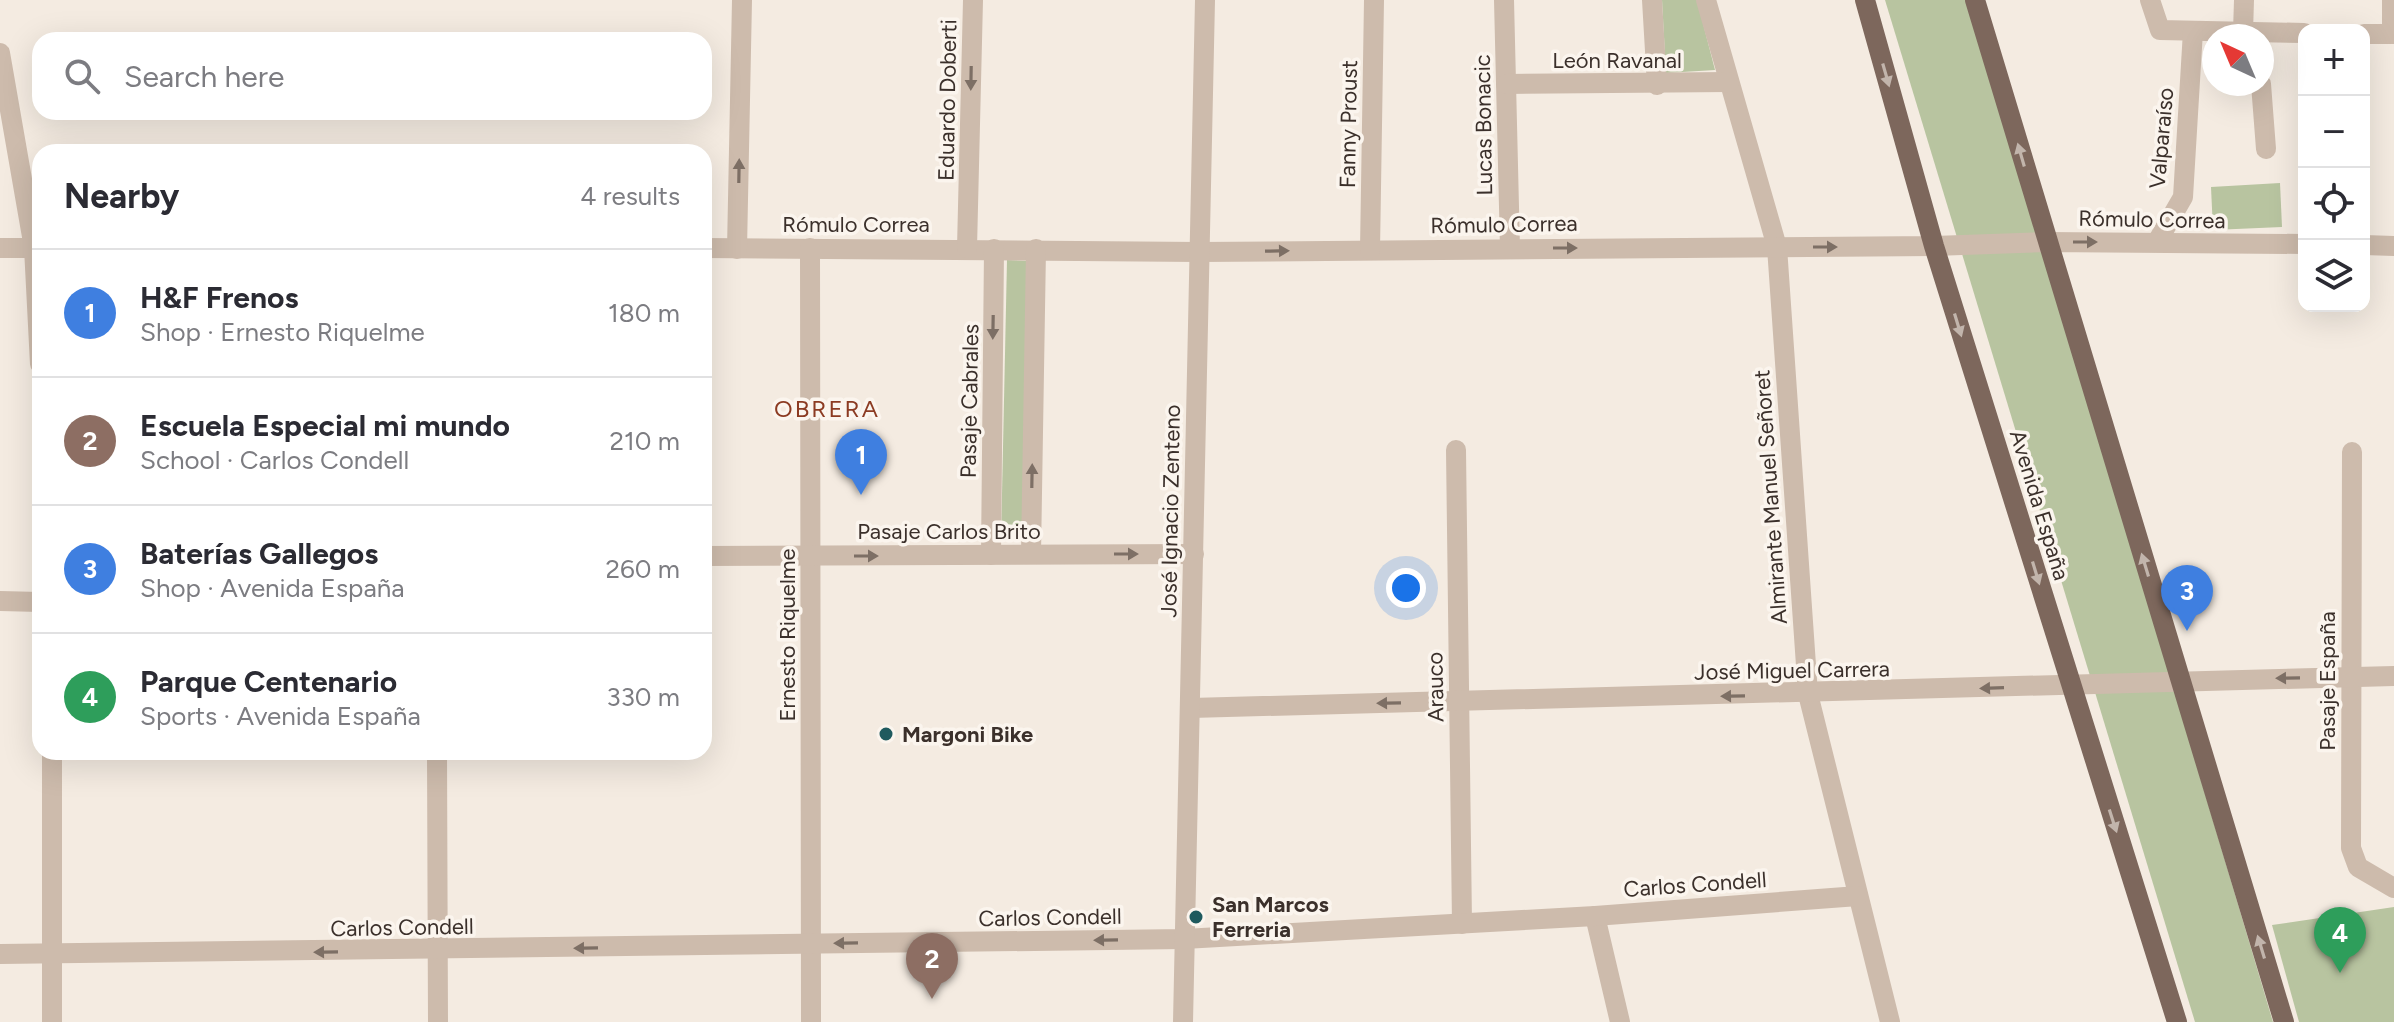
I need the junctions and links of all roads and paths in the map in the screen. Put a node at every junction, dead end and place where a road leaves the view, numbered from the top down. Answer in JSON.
{"nodes":[{"id":1,"x":742,"y":0,"type":"edge"},
{"id":2,"x":973,"y":0,"type":"edge"},
{"id":3,"x":1205,"y":0,"type":"edge"},
{"id":4,"x":1374,"y":0,"type":"edge"},
{"id":5,"x":1504,"y":0,"type":"edge"},
{"id":6,"x":1652,"y":0,"type":"edge"},
{"id":7,"x":1706,"y":0,"type":"edge"},
{"id":8,"x":1865,"y":0,"type":"edge"},
{"id":9,"x":1975,"y":0,"type":"edge"},
{"id":10,"x":2150,"y":0,"type":"edge"},
{"id":11,"x":2244,"y":0,"type":"edge"},
{"id":12,"x":2392,"y":0,"type":"edge"},
{"id":13,"x":2251,"y":24,"type":"edge"},
{"id":14,"x":2193,"y":31,"type":"junction"},
{"id":15,"x":2202,"y":31,"type":"edge"},
{"id":16,"x":2274,"y":33,"type":"edge"},
{"id":17,"x":2298,"y":33,"type":"edge"},
{"id":18,"x":2370,"y":34,"type":"edge"},
{"id":19,"x":2393,"y":34,"type":"edge"},
{"id":20,"x":0,"y":53,"type":"edge"},
{"id":21,"x":1729,"y":82,"type":"junction"},
{"id":22,"x":1506,"y":84,"type":"junction"},
{"id":23,"x":1657,"y":85,"type":"junction"},
{"id":24,"x":2262,"y":96,"type":"edge"},
{"id":25,"x":2266,"y":149,"type":"dead end"},
{"id":26,"x":32,"y":222,"type":"edge"},
{"id":27,"x":2046,"y":242,"type":"junction"},
{"id":28,"x":2157,"y":242,"type":"junction"},
{"id":29,"x":2298,"y":244,"type":"edge"},
{"id":30,"x":2370,"y":245,"type":"edge"},
{"id":31,"x":1934,"y":246,"type":"junction"},
{"id":32,"x":2394,"y":246,"type":"edge"},
{"id":33,"x":1777,"y":247,"type":"junction"},
{"id":34,"x":0,"y":248,"type":"edge"},
{"id":35,"x":32,"y":248,"type":"edge"},
{"id":36,"x":712,"y":248,"type":"edge"},
{"id":37,"x":810,"y":248,"type":"junction"},
{"id":38,"x":967,"y":248,"type":"junction"},
{"id":39,"x":1510,"y":248,"type":"junction"},
{"id":40,"x":737,"y":249,"type":"junction"},
{"id":41,"x":994,"y":249,"type":"junction"},
{"id":42,"x":1036,"y":249,"type":"junction"},
{"id":43,"x":1370,"y":250,"type":"junction"},
{"id":44,"x":1199,"y":252,"type":"junction"},
{"id":45,"x":1456,"y":450,"type":"dead end"},
{"id":46,"x":2352,"y":452,"type":"dead end"},
{"id":47,"x":1031,"y":554,"type":"junction"},
{"id":48,"x":1194,"y":554,"type":"junction"},
{"id":49,"x":991,"y":555,"type":"junction"},
{"id":50,"x":712,"y":556,"type":"edge"},
{"id":51,"x":811,"y":556,"type":"junction"},
{"id":52,"x":0,"y":601,"type":"edge"},
{"id":53,"x":32,"y":602,"type":"edge"},
{"id":54,"x":2394,"y":676,"type":"edge"},
{"id":55,"x":2350,"y":677,"type":"junction"},
{"id":56,"x":2180,"y":679,"type":"junction"},
{"id":57,"x":2070,"y":685,"type":"junction"},
{"id":58,"x":1808,"y":694,"type":"junction"},
{"id":59,"x":1459,"y":701,"type":"junction"},
{"id":60,"x":1191,"y":708,"type":"junction"},
{"id":61,"x":52,"y":760,"type":"edge"},
{"id":62,"x":437,"y":760,"type":"edge"},
{"id":63,"x":2394,"y":888,"type":"edge"},
{"id":64,"x":1858,"y":896,"type":"junction"},
{"id":65,"x":1595,"y":916,"type":"junction"},
{"id":66,"x":1462,"y":924,"type":"junction"},
{"id":67,"x":1184,"y":939,"type":"junction"},
{"id":68,"x":811,"y":943,"type":"junction"},
{"id":69,"x":437,"y":951,"type":"junction"},
{"id":70,"x":0,"y":954,"type":"edge"},
{"id":71,"x":52,"y":955,"type":"junction"},
{"id":72,"x":52,"y":1022,"type":"edge"},
{"id":73,"x":438,"y":1022,"type":"edge"},
{"id":74,"x":811,"y":1022,"type":"edge"},
{"id":75,"x":1183,"y":1022,"type":"edge"},
{"id":76,"x":1620,"y":1022,"type":"edge"},
{"id":77,"x":1890,"y":1022,"type":"edge"},
{"id":78,"x":2177,"y":1022,"type":"edge"},
{"id":79,"x":2284,"y":1022,"type":"edge"}],
"edges":[{"from":40,"to":1,"type":"street","one_way":true},
{"from":2,"to":38,"type":"street","name":"Eduardo Doberti","one_way":true},
{"from":3,"to":44,"type":"street","name":"José Ignacio Zenteno"},
{"from":4,"to":43,"type":"street","name":"Fanny Proust"},
{"from":5,"to":22,"type":"street","name":"Lucas Bonacic"},
{"from":6,"to":23,"type":"street"},
{"from":7,"to":21,"type":"street","name":"Almirante Manuel Señoret"},
{"from":8,"to":31,"type":"main road","name":"Avenida España","one_way":true},
{"from":27,"to":9,"type":"main road","one_way":true},
{"from":10,"to":14,"type":"street"},
{"from":11,"to":13,"type":"street"},
{"from":12,"to":19,"type":"street"},
{"from":14,"to":15,"type":"street"},
{"from":14,"to":28,"type":"street","name":"Valparaíso"},
{"from":16,"to":17,"type":"street"},
{"from":18,"to":19,"type":"street"},
{"from":20,"to":26,"type":"street"},
{"from":21,"to":23,"type":"street","name":"León Ravanal"},
{"from":21,"to":33,"type":"street","name":"Almirante Manuel Señoret"},
{"from":22,"to":23,"type":"street","name":"León Ravanal"},
{"from":22,"to":39,"type":"street","name":"Lucas Bonacic"},
{"from":24,"to":25,"type":"street"},
{"from":27,"to":28,"type":"street","name":"Rómulo Correa","one_way":true},
{"from":27,"to":31,"type":"street","name":"Rómulo Correa"},
{"from":56,"to":27,"type":"main road","one_way":true},
{"from":28,"to":29,"type":"street","name":"Rómulo Correa"},
{"from":30,"to":32,"type":"street"},
{"from":33,"to":31,"type":"street","name":"Rómulo Correa","one_way":true},
{"from":31,"to":57,"type":"main road","name":"Avenida España","one_way":true},
{"from":39,"to":33,"type":"street","name":"Rómulo Correa","one_way":true},
{"from":33,"to":58,"type":"street","name":"Almirante Manuel Señoret"},
{"from":34,"to":35,"type":"street"},
{"from":36,"to":40,"type":"street","name":"Rómulo Correa"},
{"from":37,"to":38,"type":"street","name":"Rómulo Correa"},
{"from":37,"to":40,"type":"street","name":"Rómulo Correa"},
{"from":37,"to":51,"type":"street","name":"Ernesto Riquelme"},
{"from":38,"to":41,"type":"street","name":"Rómulo Correa"},
{"from":39,"to":43,"type":"street","name":"Rómulo Correa"},
{"from":41,"to":42,"type":"street","name":"Rómulo Correa"},
{"from":41,"to":49,"type":"street","name":"Pasaje Cabrales","one_way":true},
{"from":42,"to":44,"type":"street","name":"Rómulo Correa"},
{"from":47,"to":42,"type":"street","one_way":true},
{"from":44,"to":43,"type":"street","name":"Rómulo Correa","one_way":true},
{"from":44,"to":48,"type":"street","name":"José Ignacio Zenteno"},
{"from":45,"to":59,"type":"street","name":"Arauco"},
{"from":46,"to":55,"type":"street","name":"Pasaje España"},
{"from":47,"to":48,"type":"street","name":"Pasaje Carlos Brito","one_way":true},
{"from":47,"to":49,"type":"street","name":"Pasaje Carlos Brito"},
{"from":48,"to":60,"type":"street","name":"José Ignacio Zenteno"},
{"from":51,"to":49,"type":"street","name":"Pasaje Carlos Brito","one_way":true},
{"from":50,"to":51,"type":"street","name":"Pasaje Carlos Brito"},
{"from":51,"to":68,"type":"street","name":"Ernesto Riquelme"},
{"from":52,"to":53,"type":"street"},
{"from":54,"to":55,"type":"street","name":"José Miguel Carrera"},
{"from":55,"to":56,"type":"street","name":"José Miguel Carrera","one_way":true},
{"from":55,"to":63,"type":"street","name":"Pasaje España"},
{"from":56,"to":57,"type":"street","name":"José Miguel Carrera"},
{"from":79,"to":56,"type":"main road","one_way":true},
{"from":57,"to":58,"type":"street","name":"José Miguel Carrera","one_way":true},
{"from":57,"to":78,"type":"main road","name":"Avenida España","one_way":true},
{"from":58,"to":59,"type":"street","name":"José Miguel Carrera","one_way":true},
{"from":58,"to":64,"type":"street","name":"Almirante Manuel Señoret"},
{"from":59,"to":60,"type":"street","name":"José Miguel Carrera","one_way":true},
{"from":59,"to":66,"type":"street","name":"Arauco"},
{"from":60,"to":67,"type":"street","name":"José Ignacio Zenteno"},
{"from":61,"to":71,"type":"street"},
{"from":62,"to":69,"type":"street"},
{"from":64,"to":65,"type":"street","name":"Carlos Condell"},
{"from":64,"to":77,"type":"street","name":"Almirante Manuel Señoret"},
{"from":65,"to":66,"type":"street","name":"Carlos Condell"},
{"from":65,"to":76,"type":"street"},
{"from":66,"to":67,"type":"street","name":"Carlos Condell"},
{"from":67,"to":68,"type":"street","name":"Carlos Condell","one_way":true},
{"from":67,"to":75,"type":"street","name":"José Ignacio Zenteno"},
{"from":68,"to":69,"type":"street","name":"Carlos Condell","one_way":true},
{"from":68,"to":74,"type":"street","name":"Ernesto Riquelme"},
{"from":69,"to":71,"type":"street","name":"Carlos Condell","one_way":true},
{"from":69,"to":73,"type":"street"},
{"from":70,"to":71,"type":"street","name":"Carlos Condell"},
{"from":71,"to":72,"type":"street"}]}
